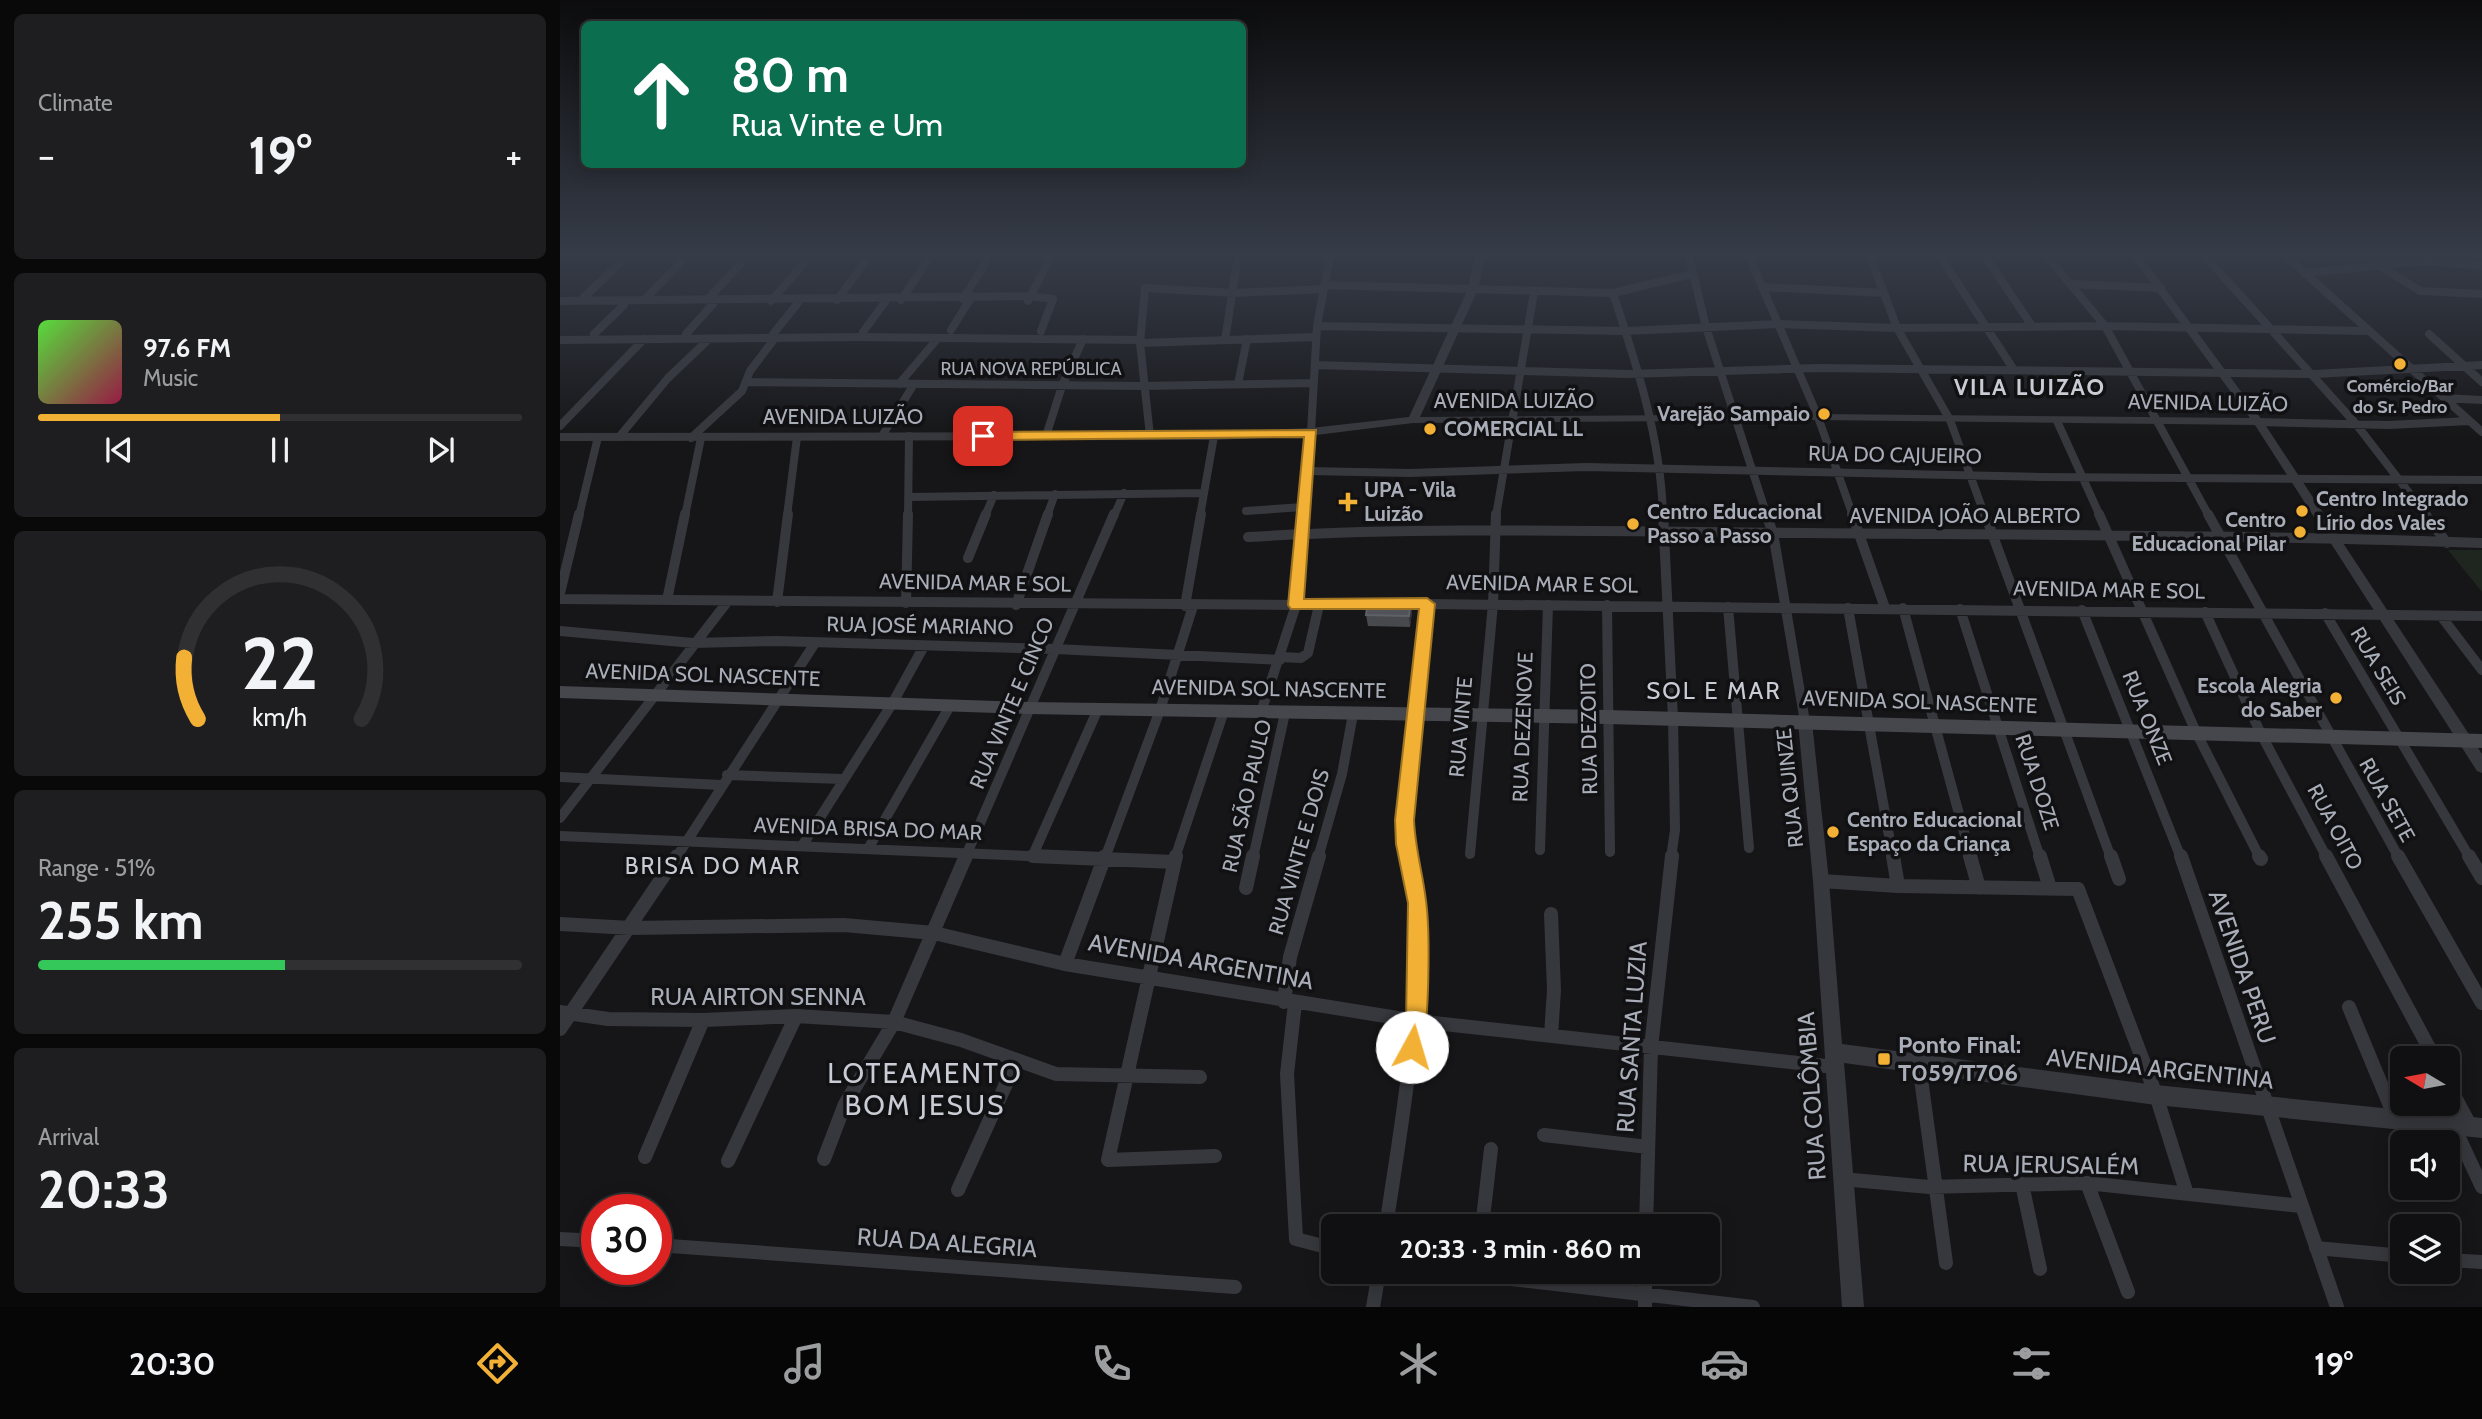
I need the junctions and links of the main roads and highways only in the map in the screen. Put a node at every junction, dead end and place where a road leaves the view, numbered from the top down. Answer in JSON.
{"nodes":[{"id":1,"x":560,"y":692,"type":"edge"},
{"id":2,"x":2474,"y":741,"type":"edge"}],
"edges":[{"from":1,"to":2,"type":"main road","name":"AVENIDA SOL NASCENTE"}]}
